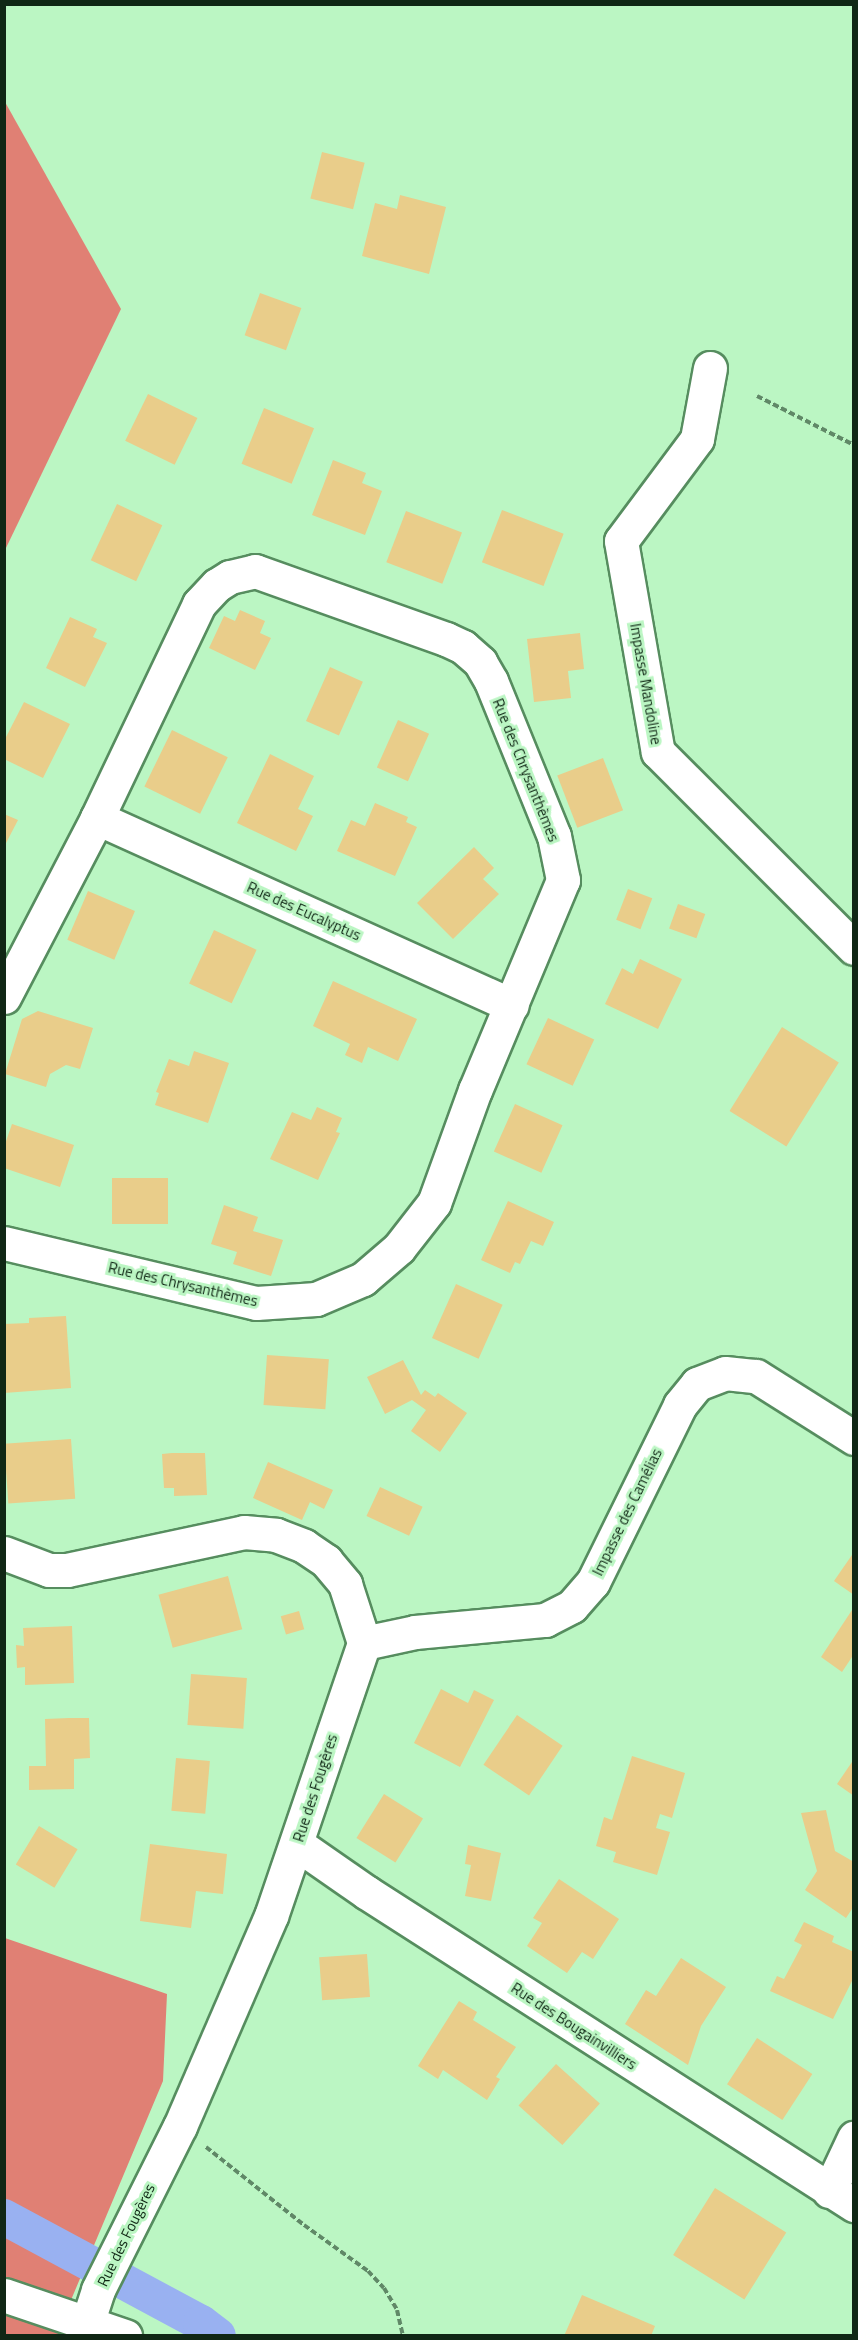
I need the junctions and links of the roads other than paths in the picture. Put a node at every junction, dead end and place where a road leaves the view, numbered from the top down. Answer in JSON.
{"nodes":[{"id":1,"x":710,"y":368,"type":"dead end"},
{"id":2,"x":97,"y":818,"type":"junction"},
{"id":3,"x":854,"y":948,"type":"edge"},
{"id":4,"x":4,"y":997,"type":"edge"},
{"id":5,"x":512,"y":1005,"type":"junction"},
{"id":6,"x":4,"y":1243,"type":"edge"},
{"id":7,"x":854,"y":1438,"type":"edge"},
{"id":8,"x":4,"y":1553,"type":"edge"},
{"id":9,"x":364,"y":1643,"type":"junction"},
{"id":10,"x":297,"y":1844,"type":"junction"},
{"id":11,"x":854,"y":2138,"type":"edge"},
{"id":12,"x":841,"y":2198,"type":"edge"},
{"id":13,"x":4,"y":2295,"type":"edge"},
{"id":14,"x":88,"y":2321,"type":"junction"},
{"id":15,"x":125,"y":2336,"type":"edge"}],
"edges":[{"from":1,"to":3,"type":"street","name":"Impasse Mandoline"},
{"from":2,"to":4,"type":"street","name":"Rue des Chrysanthèmes"},
{"from":2,"to":5,"type":"street","name":"Rue des Eucalyptus"},
{"from":2,"to":5,"type":"street","name":"Rue des Chrysanthèmes"},
{"from":5,"to":6,"type":"street","name":"Rue des Chrysanthèmes"},
{"from":7,"to":9,"type":"street","name":"Impasse des Camélias"},
{"from":8,"to":9,"type":"street"},
{"from":9,"to":10,"type":"street","name":"Rue des Fougères"},
{"from":10,"to":12,"type":"street","name":"Rue des Bougainvilliers"},
{"from":10,"to":14,"type":"street","name":"Rue des Fougères"},
{"from":11,"to":12,"type":"street"},
{"from":13,"to":14,"type":"street"},
{"from":14,"to":15,"type":"street"}]}
